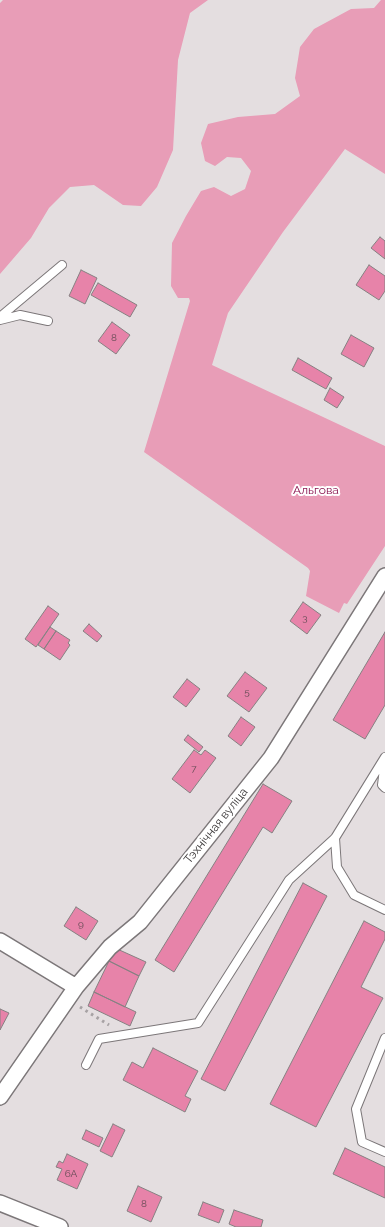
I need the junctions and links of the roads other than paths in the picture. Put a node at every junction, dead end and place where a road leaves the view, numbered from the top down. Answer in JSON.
{"nodes":[{"id":1,"x":62,"y":266,"type":"dead end"},
{"id":2,"x":0,"y":318,"type":"edge"},
{"id":3,"x":48,"y":321,"type":"dead end"},
{"id":4,"x":385,"y":576,"type":"edge"},
{"id":5,"x":385,"y":758,"type":"edge"},
{"id":6,"x":385,"y":788,"type":"edge"},
{"id":7,"x":335,"y":838,"type":"junction"},
{"id":8,"x":385,"y":910,"type":"edge"},
{"id":9,"x":0,"y":941,"type":"edge"},
{"id":10,"x":72,"y":993,"type":"junction"},
{"id":11,"x":385,"y":1038,"type":"edge"},
{"id":12,"x":86,"y":1065,"type":"dead end"},
{"id":13,"x":0,"y":1097,"type":"edge"},
{"id":14,"x":385,"y":1152,"type":"edge"},
{"id":15,"x":0,"y":1203,"type":"edge"},
{"id":16,"x":60,"y":1227,"type":"edge"}],
"edges":[{"from":1,"to":2,"type":"lane"},
{"from":2,"to":3,"type":"lane"},
{"from":4,"to":10,"type":"street","name":"Тэхнічная вуліца"},
{"from":5,"to":6,"type":"lane"},
{"from":5,"to":7,"type":"lane"},
{"from":7,"to":8,"type":"lane"},
{"from":7,"to":12,"type":"lane"},
{"from":9,"to":10,"type":"street"},
{"from":10,"to":13,"type":"street","name":"Тэхнічная вуліца"},
{"from":11,"to":14,"type":"lane"},
{"from":15,"to":16,"type":"street"}]}
